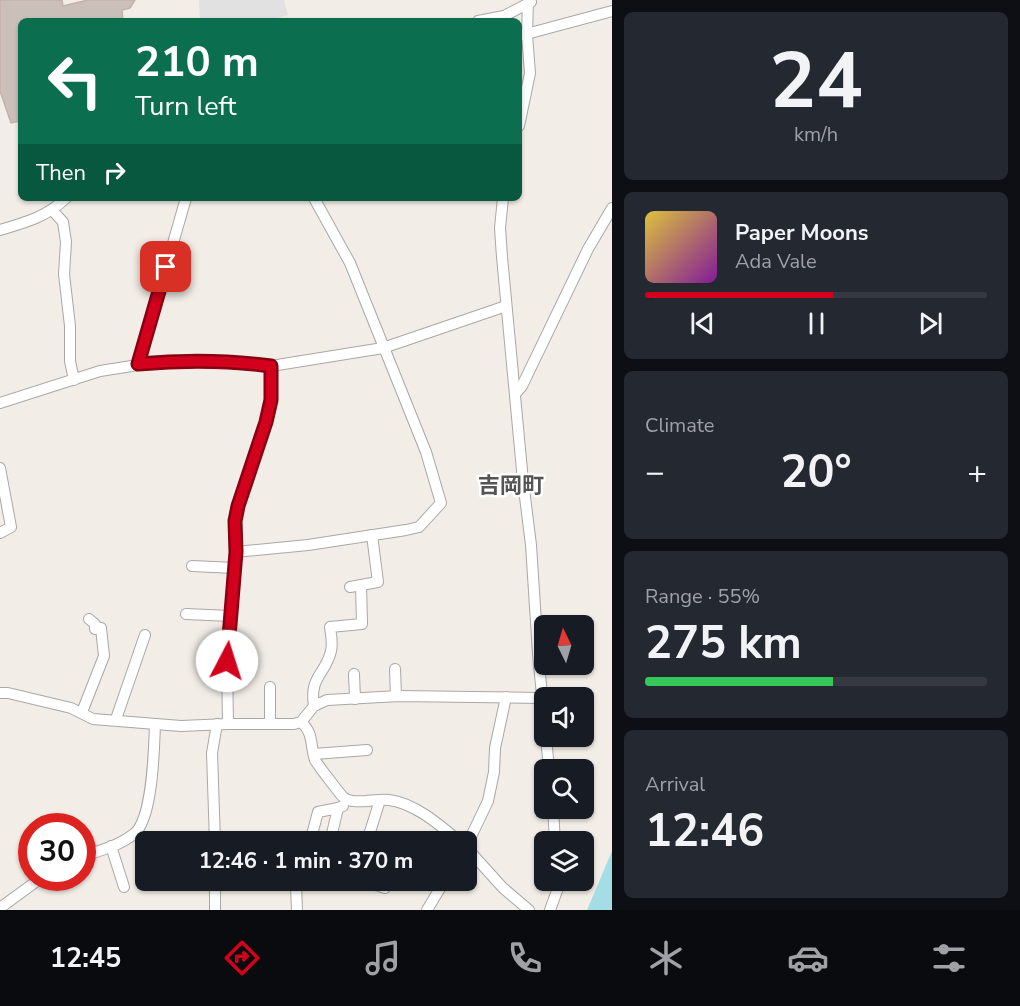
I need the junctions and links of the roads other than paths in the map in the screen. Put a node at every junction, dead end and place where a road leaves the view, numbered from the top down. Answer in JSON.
{"nodes":[{"id":1,"x":530,"y":2,"type":"edge"},
{"id":2,"x":612,"y":11,"type":"edge"},
{"id":3,"x":494,"y":18,"type":"edge"},
{"id":4,"x":523,"y":35,"type":"edge"},
{"id":5,"x":522,"y":114,"type":"edge"},
{"id":6,"x":63,"y":201,"type":"edge"},
{"id":7,"x":185,"y":201,"type":"edge"},
{"id":8,"x":316,"y":201,"type":"edge"},
{"id":9,"x":503,"y":201,"type":"edge"},
{"id":10,"x":612,"y":208,"type":"edge"},
{"id":11,"x":53,"y":211,"type":"junction"},
{"id":12,"x":0,"y":230,"type":"edge"},
{"id":13,"x":506,"y":306,"type":"junction"},
{"id":14,"x":383,"y":348,"type":"junction"},
{"id":15,"x":138,"y":364,"type":"junction"},
{"id":16,"x":271,"y":366,"type":"junction"},
{"id":17,"x":74,"y":380,"type":"junction"},
{"id":18,"x":516,"y":393,"type":"junction"},
{"id":19,"x":0,"y":403,"type":"edge"},
{"id":20,"x":0,"y":468,"type":"edge"},
{"id":21,"x":0,"y":533,"type":"edge"},
{"id":22,"x":372,"y":535,"type":"junction"},
{"id":23,"x":236,"y":552,"type":"junction"},
{"id":24,"x":192,"y":566,"type":"dead end"},
{"id":25,"x":235,"y":568,"type":"junction"},
{"id":26,"x":186,"y":614,"type":"dead end"},
{"id":27,"x":231,"y":616,"type":"junction"},
{"id":28,"x":89,"y":620,"type":"dead end"},
{"id":29,"x":145,"y":635,"type":"dead end"},
{"id":30,"x":395,"y":669,"type":"dead end"},
{"id":31,"x":354,"y":674,"type":"dead end"},
{"id":32,"x":270,"y":687,"type":"dead end"},
{"id":33,"x":542,"y":687,"type":"edge"},
{"id":34,"x":0,"y":693,"type":"edge"},
{"id":35,"x":396,"y":696,"type":"junction"},
{"id":36,"x":506,"y":697,"type":"junction"},
{"id":37,"x":534,"y":698,"type":"edge"},
{"id":38,"x":355,"y":699,"type":"junction"},
{"id":39,"x":314,"y":706,"type":"junction"},
{"id":40,"x":82,"y":712,"type":"junction"},
{"id":41,"x":116,"y":719,"type":"junction"},
{"id":42,"x":301,"y":722,"type":"junction"},
{"id":43,"x":155,"y":724,"type":"junction"},
{"id":44,"x":222,"y":724,"type":"junction"},
{"id":45,"x":270,"y":724,"type":"junction"},
{"id":46,"x":367,"y":750,"type":"dead end"},
{"id":47,"x":314,"y":754,"type":"junction"},
{"id":48,"x":381,"y":800,"type":"junction"},
{"id":49,"x":350,"y":801,"type":"junction"},
{"id":50,"x":338,"y":808,"type":"junction"},
{"id":51,"x":215,"y":831,"type":"edge"},
{"id":52,"x":312,"y":831,"type":"edge"},
{"id":53,"x":333,"y":831,"type":"edge"},
{"id":54,"x":371,"y":831,"type":"edge"},
{"id":55,"x":448,"y":831,"type":"edge"},
{"id":56,"x":474,"y":831,"type":"edge"},
{"id":57,"x":114,"y":845,"type":"junction"},
{"id":58,"x":96,"y":852,"type":"edge"},
{"id":59,"x":477,"y":858,"type":"edge"},
{"id":60,"x":127,"y":885,"type":"dead end"},
{"id":61,"x":23,"y":891,"type":"edge"},
{"id":62,"x":215,"y":891,"type":"edge"},
{"id":63,"x":296,"y":891,"type":"edge"},
{"id":64,"x":438,"y":891,"type":"edge"},
{"id":65,"x":557,"y":891,"type":"edge"},
{"id":66,"x":0,"y":908,"type":"edge"},
{"id":67,"x":215,"y":910,"type":"edge"},
{"id":68,"x":297,"y":910,"type":"edge"},
{"id":69,"x":427,"y":910,"type":"edge"},
{"id":70,"x":529,"y":910,"type":"edge"},
{"id":71,"x":550,"y":910,"type":"edge"}],
"edges":[{"from":1,"to":3,"type":"street"},
{"from":1,"to":4,"type":"street"},
{"from":2,"to":4,"type":"street"},
{"from":4,"to":5,"type":"street"},
{"from":6,"to":11,"type":"street"},
{"from":7,"to":15,"type":"street"},
{"from":8,"to":14,"type":"street"},
{"from":9,"to":13,"type":"street"},
{"from":10,"to":18,"type":"street"},
{"from":11,"to":12,"type":"street"},
{"from":11,"to":17,"type":"street"},
{"from":13,"to":14,"type":"street"},
{"from":13,"to":18,"type":"street"},
{"from":14,"to":16,"type":"street"},
{"from":14,"to":22,"type":"street"},
{"from":15,"to":16,"type":"street"},
{"from":15,"to":17,"type":"street"},
{"from":16,"to":23,"type":"street"},
{"from":17,"to":19,"type":"street"},
{"from":18,"to":33,"type":"street"},
{"from":20,"to":21,"type":"street"},
{"from":22,"to":23,"type":"street"},
{"from":22,"to":39,"type":"street"},
{"from":23,"to":25,"type":"street"},
{"from":24,"to":25,"type":"street"},
{"from":25,"to":27,"type":"street"},
{"from":26,"to":27,"type":"street"},
{"from":27,"to":44,"type":"street"},
{"from":28,"to":40,"type":"street"},
{"from":29,"to":41,"type":"street"},
{"from":30,"to":35,"type":"street"},
{"from":31,"to":38,"type":"street"},
{"from":32,"to":45,"type":"street"},
{"from":34,"to":40,"type":"street"},
{"from":35,"to":36,"type":"street"},
{"from":35,"to":38,"type":"street"},
{"from":36,"to":37,"type":"street"},
{"from":36,"to":56,"type":"street"},
{"from":38,"to":39,"type":"street"},
{"from":39,"to":42,"type":"street"},
{"from":40,"to":41,"type":"street"},
{"from":41,"to":43,"type":"street"},
{"from":42,"to":45,"type":"street"},
{"from":42,"to":47,"type":"street"},
{"from":43,"to":44,"type":"street"},
{"from":43,"to":57,"type":"street"},
{"from":44,"to":45,"type":"street"},
{"from":44,"to":51,"type":"street"},
{"from":46,"to":47,"type":"street"},
{"from":47,"to":49,"type":"street"},
{"from":48,"to":49,"type":"street"},
{"from":48,"to":54,"type":"street"},
{"from":48,"to":55,"type":"street"},
{"from":49,"to":50,"type":"street"},
{"from":50,"to":52,"type":"street"},
{"from":50,"to":53,"type":"street"},
{"from":57,"to":58,"type":"street"},
{"from":57,"to":60,"type":"street"},
{"from":59,"to":70,"type":"street"},
{"from":61,"to":66,"type":"street"},
{"from":62,"to":67,"type":"street"},
{"from":63,"to":68,"type":"street"},
{"from":64,"to":69,"type":"street"},
{"from":65,"to":71,"type":"street"}]}
